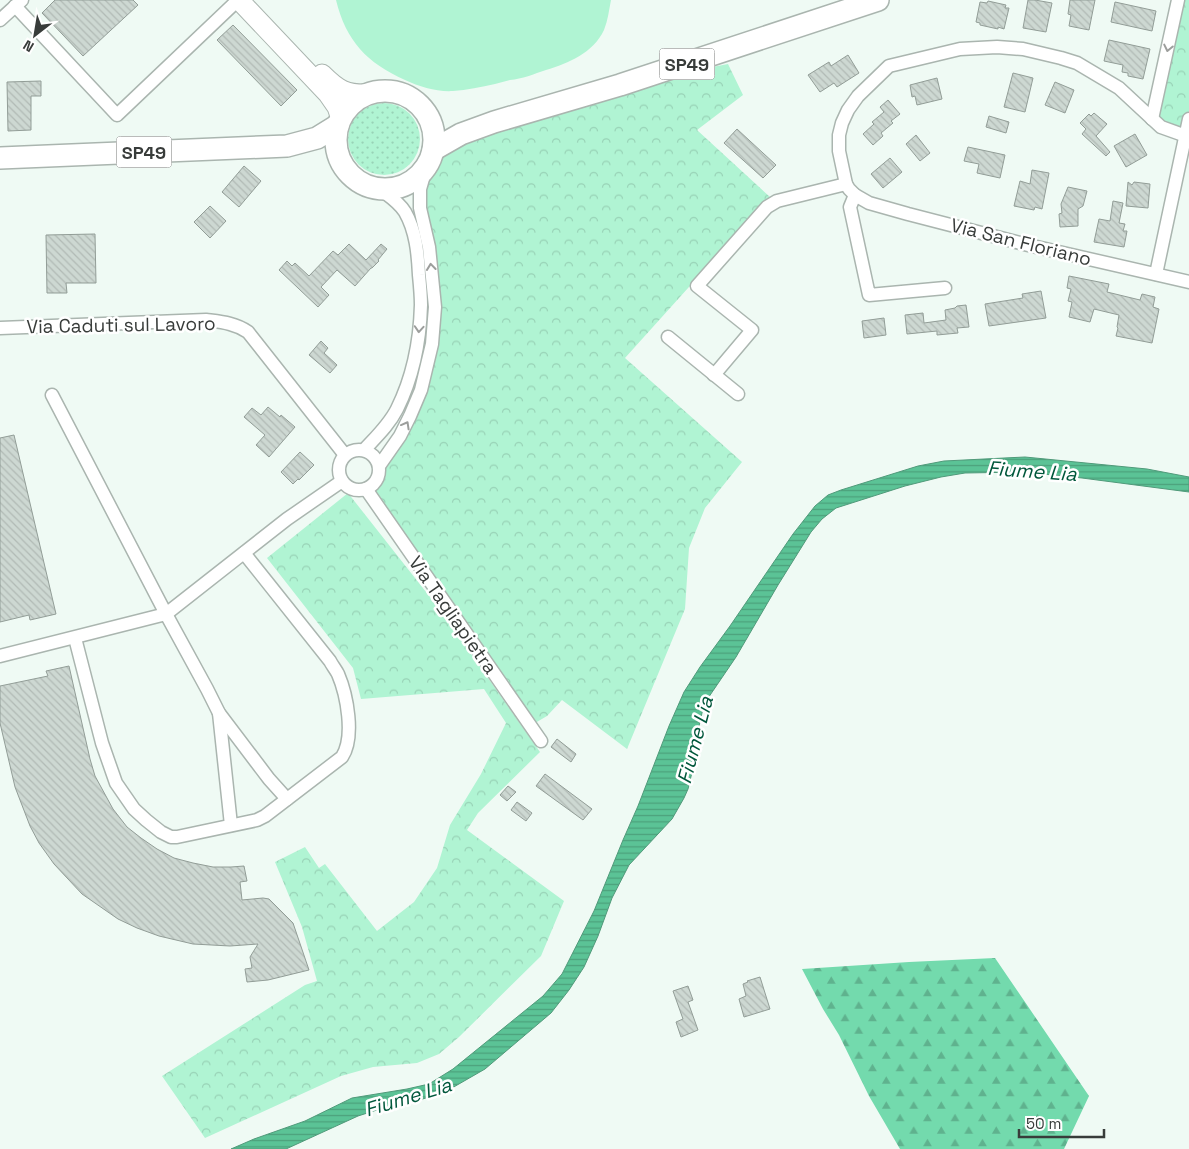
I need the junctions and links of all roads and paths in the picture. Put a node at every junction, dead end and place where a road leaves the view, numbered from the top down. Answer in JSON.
{"nodes":[{"id":1,"x":239,"y":0,"type":"edge"},
{"id":2,"x":253,"y":0,"type":"edge"},
{"id":3,"x":878,"y":0,"type":"edge"},
{"id":4,"x":1178,"y":0,"type":"edge"},
{"id":5,"x":19,"y":3,"type":"edge"},
{"id":6,"x":0,"y":20,"type":"edge"},
{"id":7,"x":369,"y":94,"type":"junction"},
{"id":8,"x":428,"y":116,"type":"junction"},
{"id":9,"x":1152,"y":119,"type":"junction"},
{"id":10,"x":1189,"y":119,"type":"edge"},
{"id":11,"x":339,"y":122,"type":"junction"},
{"id":12,"x":494,"y":122,"type":"junction"},
{"id":13,"x":1187,"y":137,"type":"edge"},
{"id":14,"x":287,"y":146,"type":"junction"},
{"id":15,"x":0,"y":158,"type":"edge"},
{"id":16,"x":430,"y":159,"type":"junction"},
{"id":17,"x":340,"y":162,"type":"junction"},
{"id":18,"x":846,"y":184,"type":"junction"},
{"id":19,"x":380,"y":189,"type":"junction"},
{"id":20,"x":855,"y":195,"type":"junction"},
{"id":21,"x":1156,"y":274,"type":"junction"},
{"id":22,"x":1189,"y":282,"type":"edge"},
{"id":23,"x":944,"y":288,"type":"dead end"},
{"id":24,"x":0,"y":328,"type":"edge"},
{"id":25,"x":668,"y":337,"type":"dead end"},
{"id":26,"x":714,"y":375,"type":"junction"},
{"id":27,"x":738,"y":394,"type":"dead end"},
{"id":28,"x":52,"y":395,"type":"dead end"},
{"id":29,"x":364,"y":450,"type":"junction"},
{"id":30,"x":345,"y":455,"type":"junction"},
{"id":31,"x":379,"y":466,"type":"junction"},
{"id":32,"x":342,"y":481,"type":"junction"},
{"id":33,"x":366,"y":489,"type":"junction"},
{"id":34,"x":244,"y":553,"type":"junction"},
{"id":35,"x":166,"y":614,"type":"junction"},
{"id":36,"x":74,"y":638,"type":"junction"},
{"id":37,"x":0,"y":656,"type":"edge"},
{"id":38,"x":219,"y":713,"type":"junction"},
{"id":39,"x":540,"y":741,"type":"dead end"},
{"id":40,"x":287,"y":798,"type":"junction"},
{"id":41,"x":231,"y":825,"type":"junction"}],
"edges":[{"from":1,"to":5,"type":"street"},
{"from":1,"to":11,"type":"street"},
{"from":2,"to":7,"type":"street"},
{"from":3,"to":12,"type":"main road","number":"SP49"},
{"from":4,"to":9,"type":"street","one_way":true},
{"from":5,"to":6,"type":"street"},
{"from":7,"to":8,"type":"main road","number":"SP49"},
{"from":7,"to":11,"type":"main road","number":"SP49"},
{"from":8,"to":12,"type":"main road","number":"SP49"},
{"from":8,"to":16,"type":"main road"},
{"from":9,"to":13,"type":"street"},
{"from":9,"to":18,"type":"street"},
{"from":10,"to":13,"type":"street"},
{"from":11,"to":14,"type":"main road","number":"SP49"},
{"from":11,"to":17,"type":"main road"},
{"from":12,"to":16,"type":"main road","number":"SP49"},
{"from":13,"to":21,"type":"street"},
{"from":14,"to":15,"type":"main road","number":"SP49"},
{"from":14,"to":17,"type":"main road","number":"SP49"},
{"from":16,"to":19,"type":"main road","number":"SP49"},
{"from":31,"to":16,"type":"street","one_way":true},
{"from":17,"to":19,"type":"main road","number":"SP49"},
{"from":18,"to":20,"type":"street"},
{"from":18,"to":26,"type":"street"},
{"from":19,"to":29,"type":"street","one_way":true},
{"from":20,"to":21,"type":"street","name":"Via San Floriano"},
{"from":20,"to":23,"type":"street"},
{"from":21,"to":22,"type":"street","name":"Via San Floriano"},
{"from":24,"to":30,"type":"street","name":"Via Caduti sul Lavoro"},
{"from":25,"to":26,"type":"street"},
{"from":26,"to":27,"type":"street"},
{"from":28,"to":35,"type":"street"},
{"from":29,"to":30,"type":"street"},
{"from":29,"to":31,"type":"street"},
{"from":30,"to":32,"type":"street"},
{"from":31,"to":33,"type":"street"},
{"from":32,"to":33,"type":"street"},
{"from":32,"to":34,"type":"street"},
{"from":33,"to":39,"type":"street","name":"Via Tagliapietra"},
{"from":34,"to":35,"type":"street"},
{"from":34,"to":40,"type":"street"},
{"from":35,"to":36,"type":"street"},
{"from":35,"to":38,"type":"street"},
{"from":36,"to":37,"type":"street"},
{"from":36,"to":41,"type":"street"},
{"from":38,"to":40,"type":"street"},
{"from":38,"to":41,"type":"street"},
{"from":40,"to":41,"type":"street"}]}
